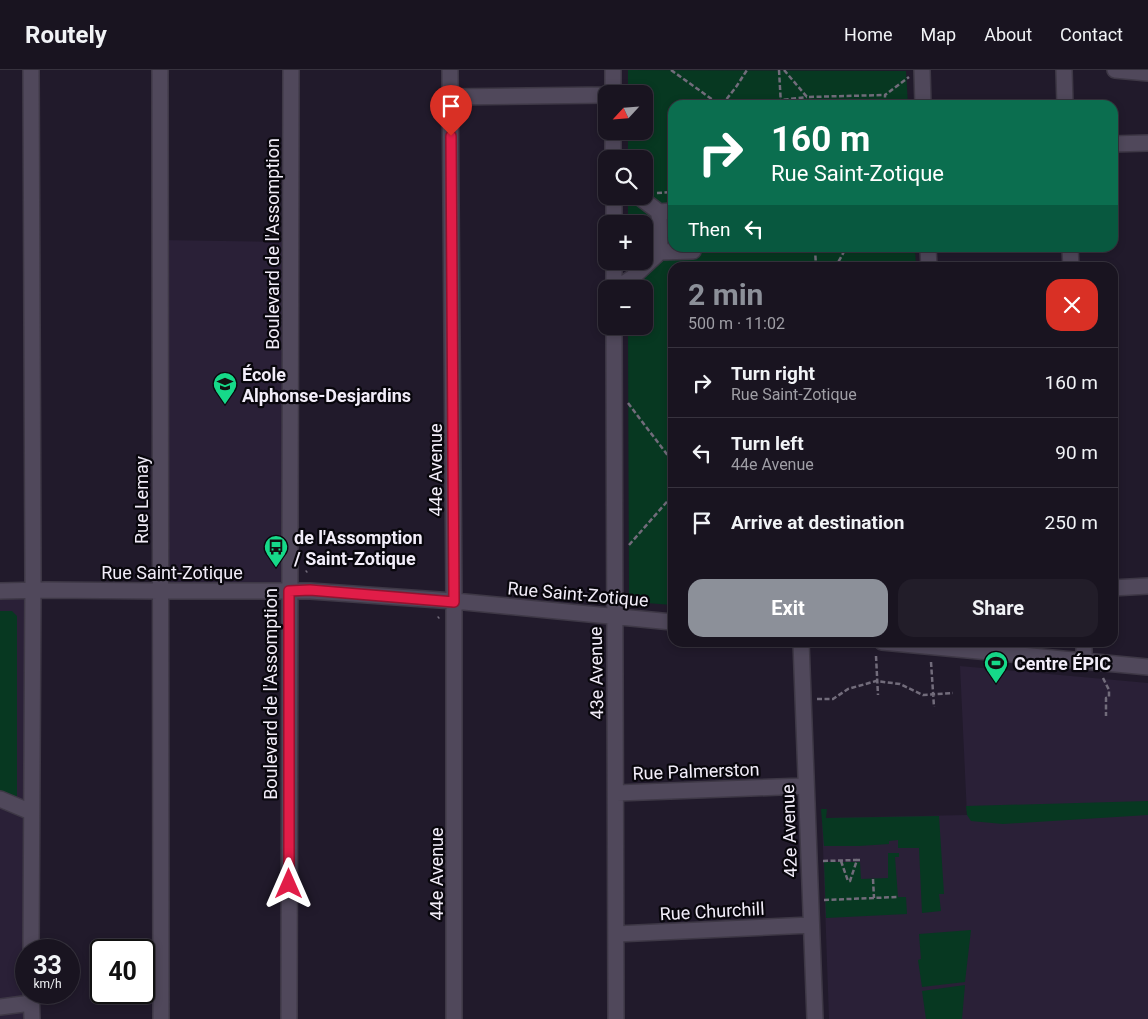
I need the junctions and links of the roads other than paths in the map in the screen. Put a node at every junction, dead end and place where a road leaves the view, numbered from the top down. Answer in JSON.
{"nodes":[{"id":1,"x":31,"y":70,"type":"edge"},
{"id":2,"x":160,"y":70,"type":"edge"},
{"id":3,"x":290,"y":70,"type":"edge"},
{"id":4,"x":450,"y":70,"type":"edge"},
{"id":5,"x":613,"y":70,"type":"edge"},
{"id":6,"x":1064,"y":70,"type":"edge"},
{"id":7,"x":1115,"y":70,"type":"edge"},
{"id":8,"x":915,"y":73,"type":"edge"},
{"id":9,"x":1148,"y":73,"type":"edge"},
{"id":10,"x":613,"y":85,"type":"edge"},
{"id":11,"x":598,"y":95,"type":"edge"},
{"id":12,"x":450,"y":97,"type":"junction"},
{"id":13,"x":922,"y":100,"type":"edge"},
{"id":14,"x":1065,"y":100,"type":"edge"},
{"id":15,"x":1148,"y":142,"type":"edge"},
{"id":16,"x":1118,"y":144,"type":"edge"},
{"id":17,"x":653,"y":205,"type":"edge"},
{"id":18,"x":666,"y":212,"type":"edge"},
{"id":19,"x":660,"y":252,"type":"junction"},
{"id":20,"x":668,"y":252,"type":"edge"},
{"id":21,"x":629,"y":280,"type":"edge"},
{"id":22,"x":614,"y":335,"type":"edge"},
{"id":23,"x":1148,"y":586,"type":"edge"},
{"id":24,"x":1118,"y":588,"type":"edge"},
{"id":25,"x":33,"y":590,"type":"junction"},
{"id":26,"x":0,"y":591,"type":"edge"},
{"id":27,"x":160,"y":591,"type":"junction"},
{"id":28,"x":289,"y":591,"type":"junction"},
{"id":29,"x":454,"y":602,"type":"junction"},
{"id":30,"x":614,"y":616,"type":"junction"},
{"id":31,"x":668,"y":622,"type":"edge"},
{"id":32,"x":801,"y":647,"type":"edge"},
{"id":33,"x":922,"y":647,"type":"edge"},
{"id":34,"x":954,"y":647,"type":"edge"},
{"id":35,"x":1084,"y":647,"type":"edge"},
{"id":36,"x":879,"y":649,"type":"edge"},
{"id":37,"x":1084,"y":660,"type":"junction"},
{"id":38,"x":1148,"y":667,"type":"edge"},
{"id":39,"x":806,"y":786,"type":"junction"},
{"id":40,"x":617,"y":793,"type":"junction"},
{"id":41,"x":0,"y":799,"type":"edge"},
{"id":42,"x":31,"y":812,"type":"junction"},
{"id":43,"x":810,"y":926,"type":"junction"},
{"id":44,"x":616,"y":934,"type":"junction"},
{"id":45,"x":31,"y":939,"type":"edge"},
{"id":46,"x":15,"y":1003,"type":"edge"},
{"id":47,"x":32,"y":1004,"type":"edge"},
{"id":48,"x":0,"y":1007,"type":"edge"},
{"id":49,"x":32,"y":1019,"type":"edge"},
{"id":50,"x":161,"y":1019,"type":"edge"},
{"id":51,"x":288,"y":1019,"type":"edge"},
{"id":52,"x":454,"y":1019,"type":"edge"},
{"id":53,"x":616,"y":1019,"type":"edge"},
{"id":54,"x":815,"y":1019,"type":"edge"}],
"edges":[{"from":1,"to":25,"type":"street"},
{"from":2,"to":27,"type":"street","name":"Rue Lemay"},
{"from":3,"to":28,"type":"street","name":"Boulevard de l'Assomption"},
{"from":4,"to":12,"type":"street","name":"44e Avenue"},
{"from":5,"to":10,"type":"street"},
{"from":6,"to":14,"type":"street"},
{"from":7,"to":9,"type":"street"},
{"from":8,"to":13,"type":"street"},
{"from":11,"to":12,"type":"street"},
{"from":12,"to":29,"type":"street","name":"44e Avenue"},
{"from":15,"to":16,"type":"street"},
{"from":17,"to":18,"type":"street"},
{"from":18,"to":19,"type":"street"},
{"from":19,"to":20,"type":"street"},
{"from":19,"to":21,"type":"street"},
{"from":22,"to":30,"type":"street","name":"43e Avenue"},
{"from":23,"to":24,"type":"street"},
{"from":25,"to":26,"type":"street","name":"Rue Saint-Zotique"},
{"from":25,"to":27,"type":"street","name":"Rue Saint-Zotique"},
{"from":25,"to":42,"type":"street"},
{"from":27,"to":28,"type":"street","name":"Rue Saint-Zotique"},
{"from":27,"to":50,"type":"street","name":"Rue Lemay"},
{"from":28,"to":29,"type":"street","name":"Rue Saint-Zotique"},
{"from":28,"to":51,"type":"street","name":"Boulevard de l'Assomption"},
{"from":29,"to":30,"type":"street","name":"Rue Saint-Zotique"},
{"from":29,"to":52,"type":"street","name":"44e Avenue"},
{"from":30,"to":31,"type":"street","name":"Rue Saint-Zotique"},
{"from":30,"to":40,"type":"street","name":"43e Avenue"},
{"from":32,"to":39,"type":"street","name":"42e Avenue"},
{"from":33,"to":36,"type":"street"},
{"from":34,"to":37,"type":"street"},
{"from":35,"to":37,"type":"street"},
{"from":37,"to":38,"type":"street"},
{"from":39,"to":40,"type":"street","name":"Rue Palmerston"},
{"from":39,"to":43,"type":"street","name":"42e Avenue"},
{"from":40,"to":44,"type":"street","name":"43e Avenue"},
{"from":41,"to":42,"type":"street"},
{"from":42,"to":45,"type":"street"},
{"from":43,"to":44,"type":"street","name":"Rue Churchill"},
{"from":43,"to":54,"type":"street","name":"42e Avenue"},
{"from":44,"to":53,"type":"street","name":"43e Avenue"},
{"from":46,"to":48,"type":"street"},
{"from":47,"to":49,"type":"street"}]}
